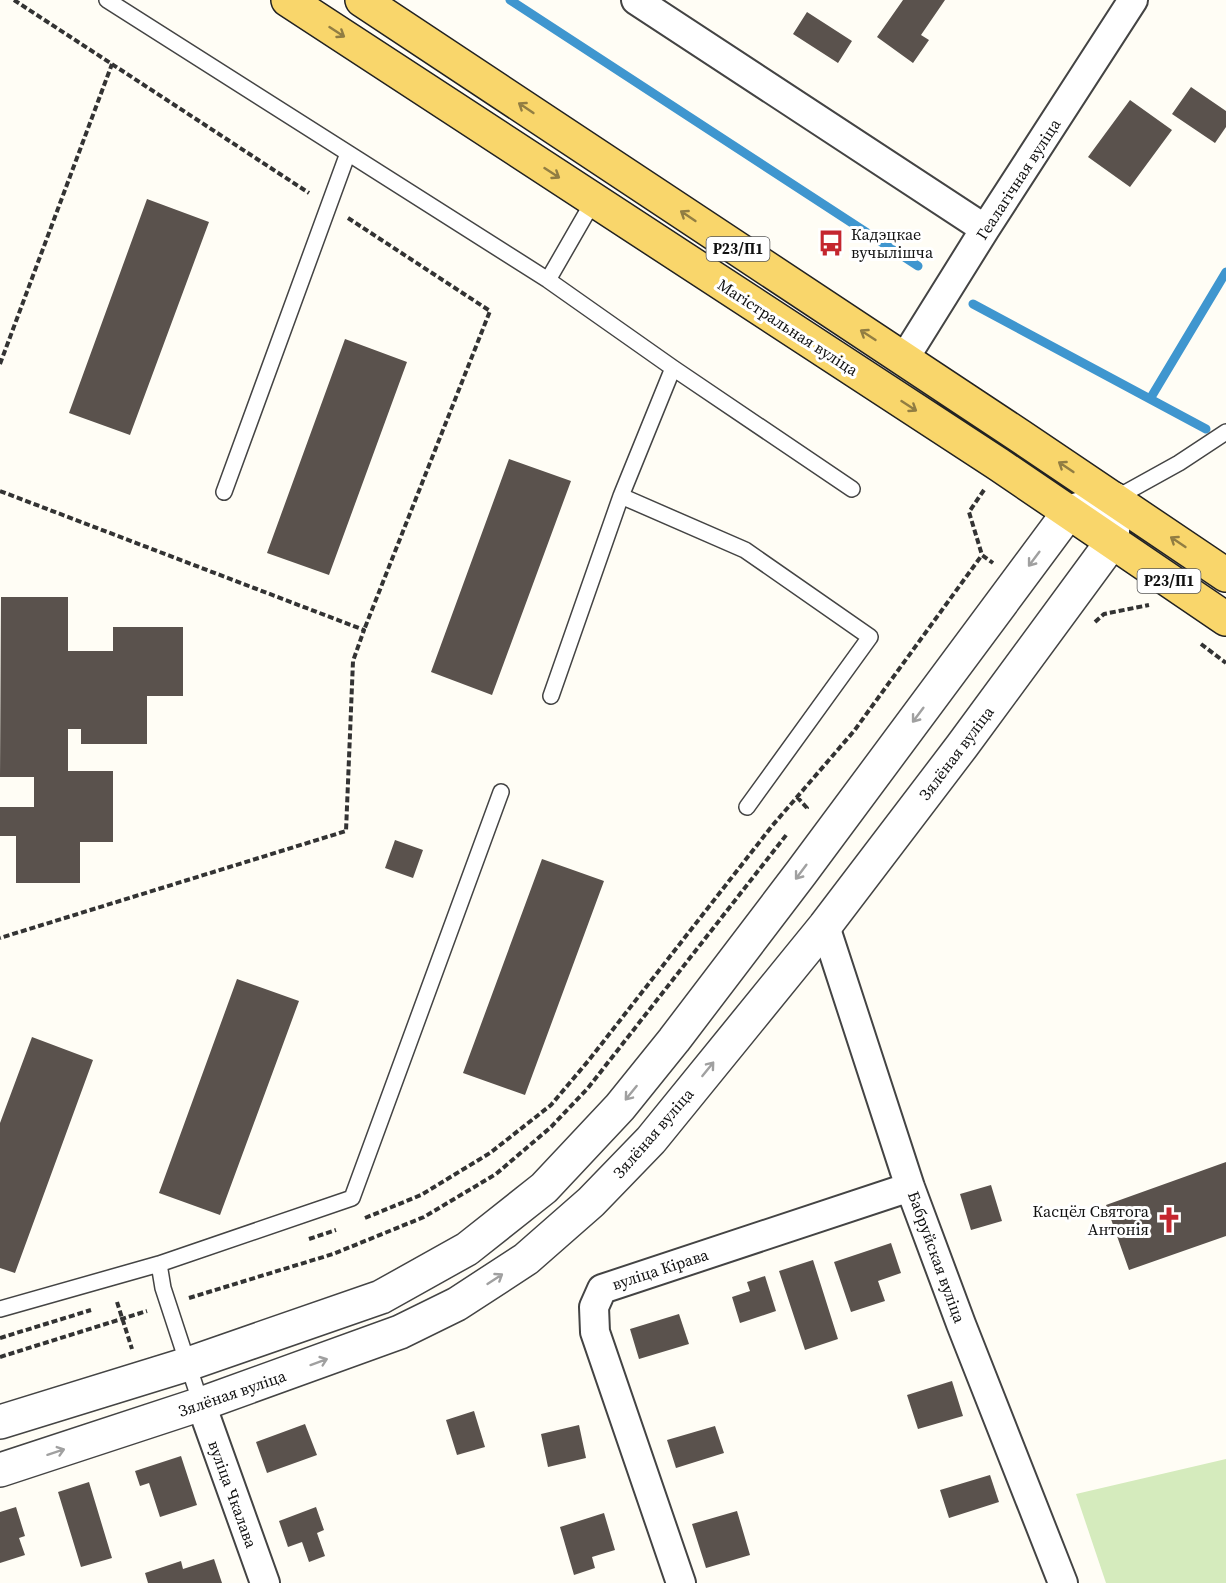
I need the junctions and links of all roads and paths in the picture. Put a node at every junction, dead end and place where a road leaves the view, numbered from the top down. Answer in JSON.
{"nodes":[{"id":1,"x":107,"y":0,"type":"edge"},
{"id":2,"x":288,"y":0,"type":"edge"},
{"id":3,"x":362,"y":0,"type":"edge"},
{"id":4,"x":636,"y":0,"type":"edge"},
{"id":5,"x":1133,"y":0,"type":"edge"},
{"id":6,"x":667,"y":8,"type":"edge"},
{"id":7,"x":112,"y":64,"type":"dead end"},
{"id":8,"x":348,"y":153,"type":"junction"},
{"id":9,"x":594,"y":200,"type":"junction"},
{"id":10,"x":986,"y":229,"type":"junction"},
{"id":11,"x":548,"y":280,"type":"junction"},
{"id":12,"x":904,"y":359,"type":"junction"},
{"id":13,"x":0,"y":364,"type":"edge"},
{"id":14,"x":673,"y":368,"type":"junction"},
{"id":15,"x":1226,"y":432,"type":"edge"},
{"id":16,"x":987,"y":485,"type":"dead end"},
{"id":17,"x":852,"y":489,"type":"dead end"},
{"id":18,"x":0,"y":491,"type":"edge"},
{"id":19,"x":224,"y":492,"type":"dead end"},
{"id":20,"x":621,"y":496,"type":"junction"},
{"id":21,"x":1114,"y":499,"type":"junction"},
{"id":22,"x":1069,"y":512,"type":"junction"},
{"id":23,"x":1112,"y":542,"type":"junction"},
{"id":24,"x":982,"y":555,"type":"junction"},
{"id":25,"x":1002,"y":568,"type":"dead end"},
{"id":26,"x":1226,"y":575,"type":"edge"},
{"id":27,"x":1156,"y":610,"type":"dead end"},
{"id":28,"x":1226,"y":620,"type":"edge"},
{"id":29,"x":1089,"y":628,"type":"dead end"},
{"id":30,"x":551,"y":696,"type":"dead end"},
{"id":31,"x":501,"y":792,"type":"dead end"},
{"id":32,"x":797,"y":797,"type":"junction"},
{"id":33,"x":747,"y":807,"type":"dead end"},
{"id":34,"x":800,"y":818,"type":"dead end"},
{"id":35,"x":793,"y":827,"type":"dead end"},
{"id":36,"x":825,"y":926,"type":"junction"},
{"id":37,"x":0,"y":938,"type":"edge"},
{"id":38,"x":910,"y":1186,"type":"junction"},
{"id":39,"x":361,"y":1220,"type":"dead end"},
{"id":40,"x":340,"y":1228,"type":"dead end"},
{"id":41,"x":308,"y":1240,"type":"dead end"},
{"id":42,"x":159,"y":1263,"type":"junction"},
{"id":43,"x":163,"y":1287,"type":"junction"},
{"id":44,"x":170,"y":1304,"type":"junction"},
{"id":45,"x":106,"y":1305,"type":"dead end"},
{"id":46,"x":96,"y":1308,"type":"dead end"},
{"id":47,"x":0,"y":1309,"type":"edge"},
{"id":48,"x":0,"y":1338,"type":"edge"},
{"id":49,"x":0,"y":1357,"type":"edge"},
{"id":50,"x":189,"y":1364,"type":"junction"},
{"id":51,"x":201,"y":1404,"type":"junction"},
{"id":52,"x":0,"y":1422,"type":"edge"},
{"id":53,"x":0,"y":1470,"type":"edge"},
{"id":54,"x":265,"y":1583,"type":"edge"},
{"id":55,"x":681,"y":1583,"type":"edge"},
{"id":56,"x":1063,"y":1583,"type":"edge"}],
"edges":[{"from":1,"to":8,"type":"lane"},
{"from":2,"to":9,"type":"main road","name":"Магістральная вуліца","number":"Р23/П1","one_way":true},
{"from":12,"to":3,"type":"main road","number":"Р23/П1","one_way":true},
{"from":4,"to":6,"type":"street"},
{"from":5,"to":10,"type":"street","name":"Геалагічная вуліца"},
{"from":6,"to":10,"type":"street"},
{"from":7,"to":13,"type":"path"},
{"from":8,"to":11,"type":"lane"},
{"from":8,"to":19,"type":"lane"},
{"from":9,"to":11,"type":"lane"},
{"from":9,"to":22,"type":"main road","name":"Магістральная вуліца","number":"Р23/П1","one_way":true},
{"from":10,"to":12,"type":"street","name":"Геалагічная вуліца"},
{"from":11,"to":14,"type":"lane"},
{"from":21,"to":12,"type":"main road","number":"Р23/П1","one_way":true},
{"from":14,"to":17,"type":"lane"},
{"from":14,"to":20,"type":"lane"},
{"from":15,"to":21,"type":"lane"},
{"from":16,"to":24,"type":"path"},
{"from":18,"to":37,"type":"path"},
{"from":20,"to":30,"type":"lane"},
{"from":20,"to":33,"type":"lane"},
{"from":21,"to":22,"type":"street"},
{"from":21,"to":23,"type":"street"},
{"from":26,"to":21,"type":"main road","number":"Р23/П1","one_way":true},
{"from":22,"to":23,"type":"main road","name":"Магістральная вуліца","number":"Р23/П1"},
{"from":22,"to":50,"type":"street","one_way":true},
{"from":23,"to":28,"type":"main road","name":"Магістральная вуліца","number":"Р23/П1"},
{"from":23,"to":36,"type":"street","name":"Зялёная вуліца"},
{"from":24,"to":25,"type":"path"},
{"from":24,"to":32,"type":"path"},
{"from":27,"to":29,"type":"path"},
{"from":31,"to":42,"type":"lane"},
{"from":32,"to":34,"type":"path"},
{"from":32,"to":39,"type":"path"},
{"from":35,"to":44,"type":"path"},
{"from":36,"to":38,"type":"street","name":"Бабруйская вуліца"},
{"from":51,"to":36,"type":"street","name":"Зялёная вуліца","one_way":true},
{"from":38,"to":55,"type":"street","name":"вуліца Кірава"},
{"from":38,"to":56,"type":"street","name":"Бабруйская вуліца"},
{"from":40,"to":41,"type":"path"},
{"from":42,"to":43,"type":"lane"},
{"from":42,"to":47,"type":"lane"},
{"from":43,"to":44,"type":"lane"},
{"from":43,"to":45,"type":"path"},
{"from":44,"to":49,"type":"path"},
{"from":44,"to":50,"type":"lane"},
{"from":46,"to":48,"type":"path"},
{"from":50,"to":51,"type":"lane"},
{"from":50,"to":52,"type":"street"},
{"from":53,"to":51,"type":"street","name":"Зялёная вуліца","one_way":true},
{"from":51,"to":54,"type":"street","name":"вуліца Чкалава"}]}
